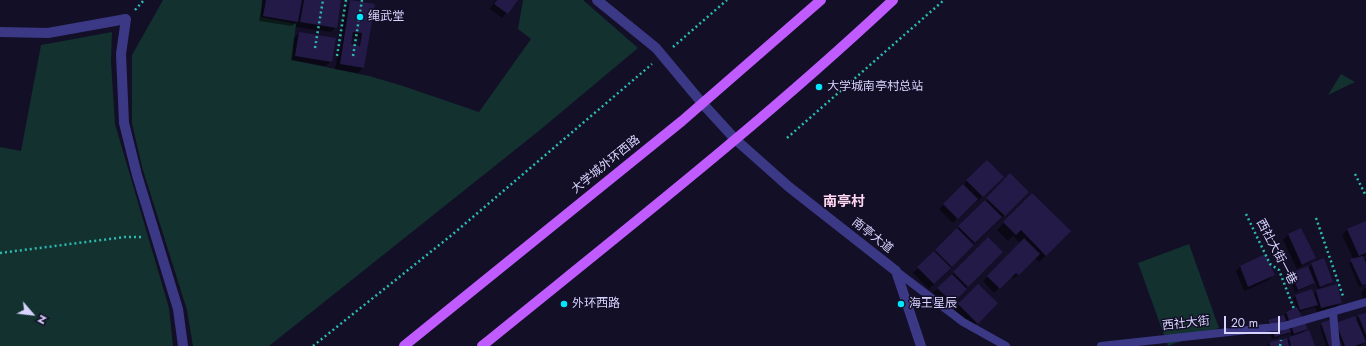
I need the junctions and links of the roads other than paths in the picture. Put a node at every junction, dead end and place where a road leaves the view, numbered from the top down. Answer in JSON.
{"nodes":[{"id":1,"x":597,"y":0,"type":"edge"},
{"id":2,"x":821,"y":0,"type":"edge"},
{"id":3,"x":893,"y":0,"type":"edge"},
{"id":4,"x":0,"y":32,"type":"edge"},
{"id":5,"x":702,"y":104,"type":"junction"},
{"id":6,"x":736,"y":139,"type":"junction"},
{"id":7,"x":896,"y":271,"type":"junction"},
{"id":8,"x":1366,"y":302,"type":"edge"},
{"id":9,"x":1333,"y":312,"type":"junction"},
{"id":10,"x":183,"y":346,"type":"edge"},
{"id":11,"x":404,"y":346,"type":"edge"},
{"id":12,"x":482,"y":346,"type":"edge"},
{"id":13,"x":921,"y":346,"type":"edge"},
{"id":14,"x":1006,"y":346,"type":"edge"},
{"id":15,"x":1102,"y":346,"type":"edge"},
{"id":16,"x":1336,"y":346,"type":"edge"}],
"edges":[{"from":1,"to":5,"type":"street","name":"南亭大道"},
{"from":2,"to":5,"type":"main road","name":"大学城外环西路"},
{"from":3,"to":6,"type":"main road"},
{"from":4,"to":10,"type":"street"},
{"from":5,"to":6,"type":"street","name":"南亭大道"},
{"from":5,"to":11,"type":"main road","name":"大学城外环西路"},
{"from":6,"to":7,"type":"street","name":"南亭大道"},
{"from":6,"to":12,"type":"main road"},
{"from":7,"to":13,"type":"street","name":"南亭大道"},
{"from":7,"to":14,"type":"lane"},
{"from":8,"to":9,"type":"lane","name":"西社大街"},
{"from":9,"to":15,"type":"lane","name":"西社大街"},
{"from":9,"to":16,"type":"lane"}]}
